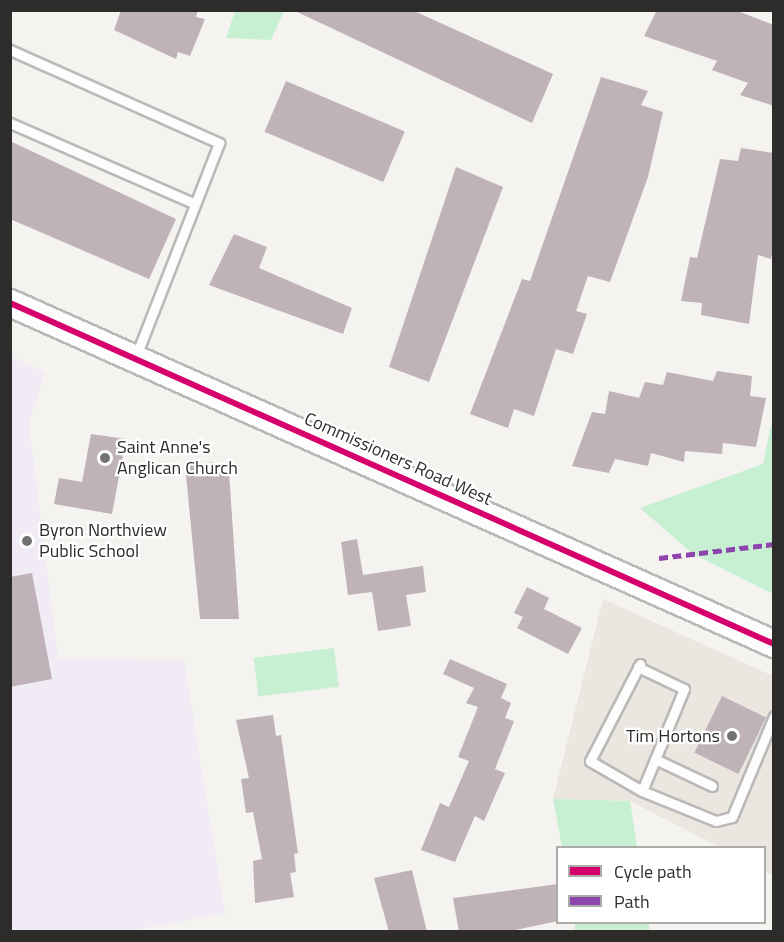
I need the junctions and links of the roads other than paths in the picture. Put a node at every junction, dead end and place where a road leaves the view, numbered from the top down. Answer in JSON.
{"nodes":[{"id":1,"x":10,"y":50,"type":"edge"},
{"id":2,"x":10,"y":123,"type":"edge"},
{"id":3,"x":195,"y":204,"type":"junction"},
{"id":4,"x":10,"y":303,"type":"edge"},
{"id":5,"x":135,"y":358,"type":"junction"},
{"id":6,"x":774,"y":644,"type":"edge"},
{"id":7,"x":774,"y":716,"type":"edge"},
{"id":8,"x":655,"y":759,"type":"junction"},
{"id":9,"x":712,"y":786,"type":"dead end"},
{"id":10,"x":642,"y":791,"type":"junction"}],
"edges":[{"from":1,"to":3,"type":"lane"},
{"from":2,"to":3,"type":"lane"},
{"from":3,"to":5,"type":"lane"},
{"from":4,"to":5,"type":"main road","name":"Commissioners Road West"},
{"from":5,"to":6,"type":"main road","name":"Commissioners Road West"},
{"from":7,"to":10,"type":"lane"},
{"from":8,"to":9,"type":"lane"},
{"from":8,"to":10,"type":"lane"},
{"from":8,"to":10,"type":"lane"}]}
